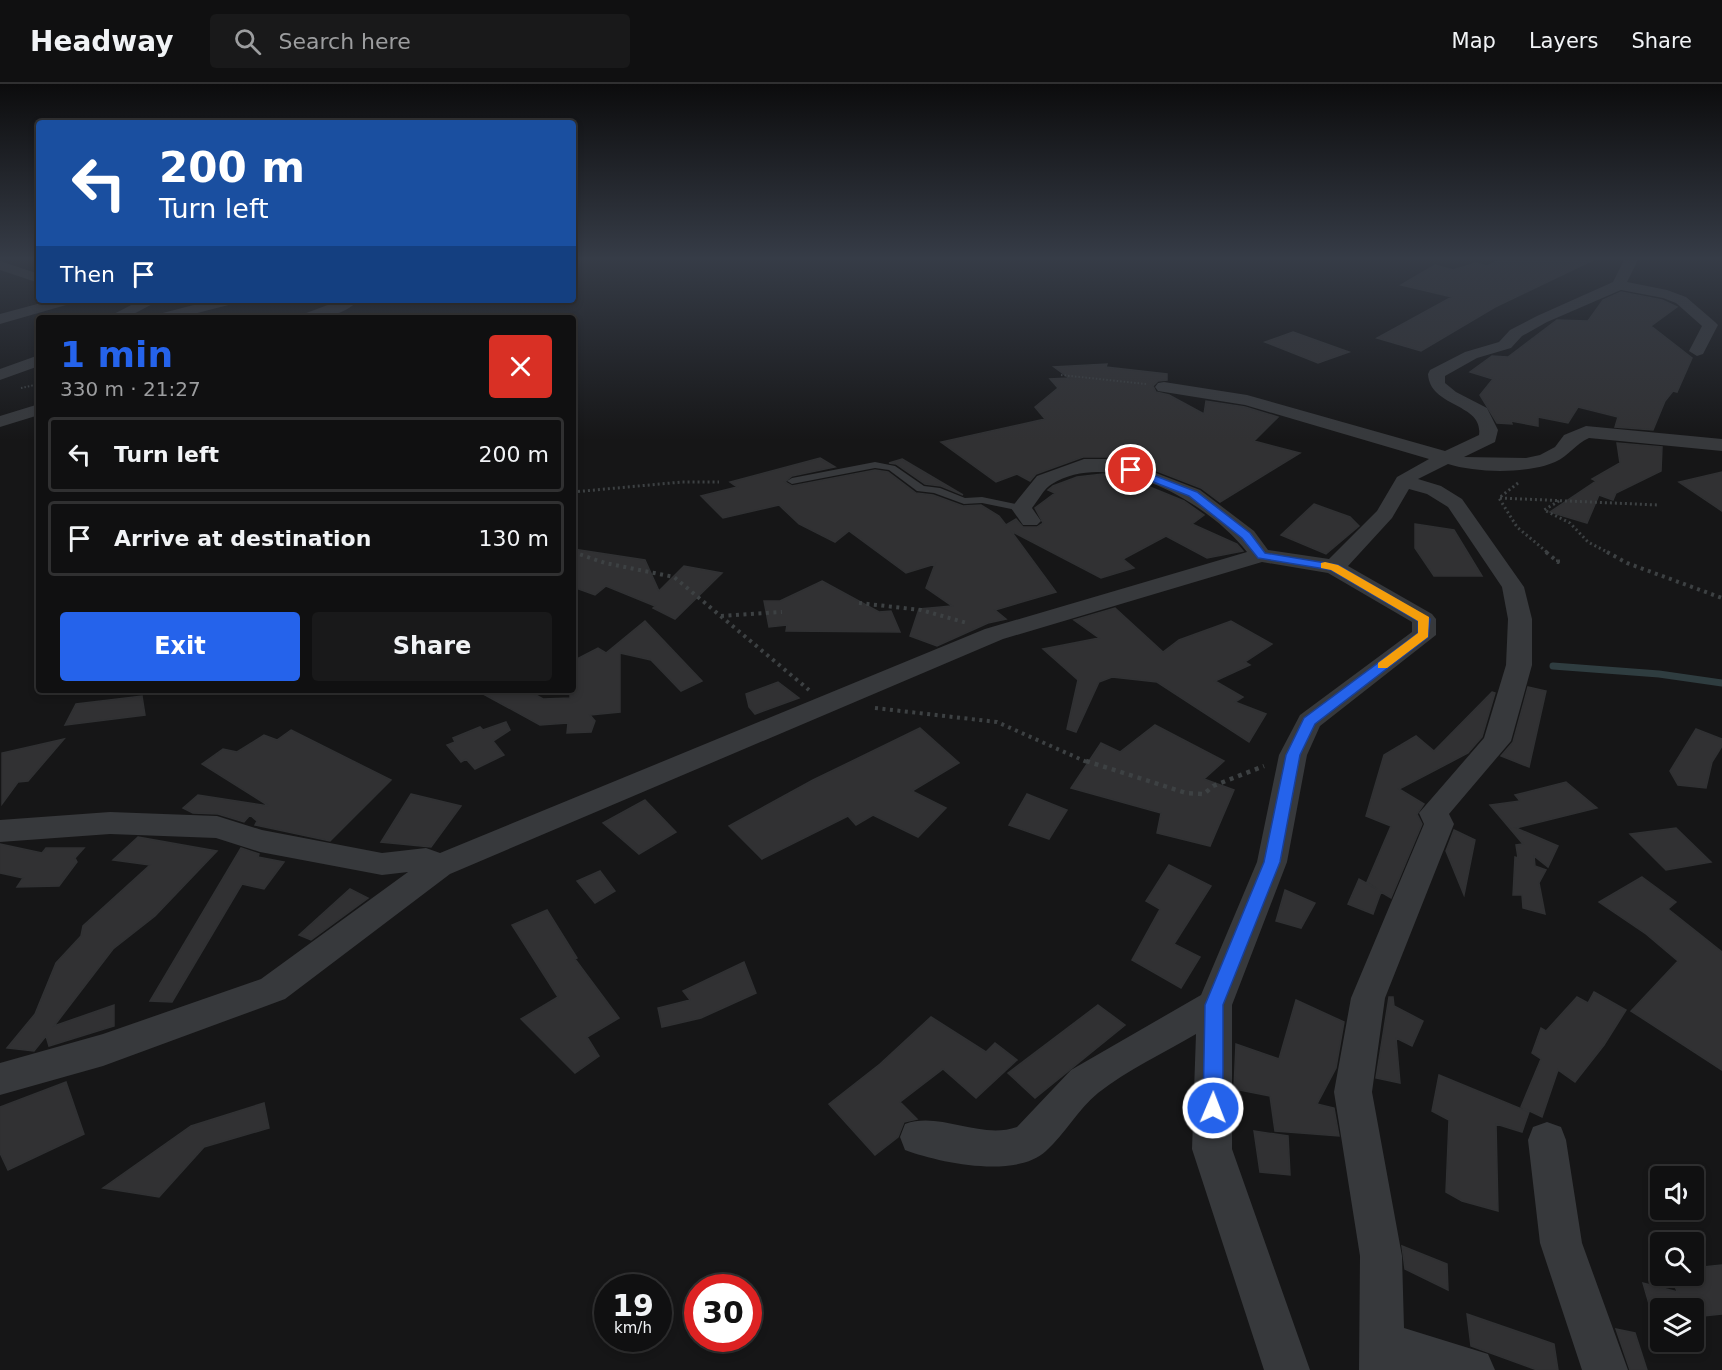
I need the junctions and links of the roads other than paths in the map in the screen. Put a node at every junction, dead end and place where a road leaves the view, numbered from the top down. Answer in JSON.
{"nodes":[{"id":1,"x":1539,"y":320,"type":"edge"},
{"id":2,"x":1705,"y":320,"type":"edge"},
{"id":3,"x":1697,"y":351,"type":"dead end"},
{"id":4,"x":36,"y":361,"type":"edge"},
{"id":5,"x":0,"y":375,"type":"edge"},
{"id":6,"x":1164,"y":387,"type":"road end"},
{"id":7,"x":36,"y":410,"type":"edge"},
{"id":8,"x":0,"y":422,"type":"edge"},
{"id":9,"x":1722,"y":445,"type":"edge"},
{"id":10,"x":1450,"y":457,"type":"junction"},
{"id":11,"x":792,"y":481,"type":"dead end"},
{"id":12,"x":1404,"y":482,"type":"junction"},
{"id":13,"x":1025,"y":514,"type":"joint"},
{"id":14,"x":1262,"y":555,"type":"junction"},
{"id":15,"x":1334,"y":567,"type":"junction"},
{"id":16,"x":0,"y":831,"type":"edge"},
{"id":17,"x":439,"y":866,"type":"junction"},
{"id":18,"x":1214,"y":1005,"type":"junction"},
{"id":19,"x":0,"y":1079,"type":"edge"},
{"id":20,"x":919,"y":1137,"type":"dead end"},
{"id":21,"x":1547,"y":1140,"type":"dead end"},
{"id":22,"x":1383,"y":1357,"type":"edge"},
{"id":23,"x":1287,"y":1370,"type":"edge"},
{"id":24,"x":1472,"y":1370,"type":"edge"},
{"id":25,"x":1605,"y":1370,"type":"edge"}],
"edges":[{"from":1,"to":10,"type":"street"},
{"from":2,"to":3,"type":"street"},
{"from":4,"to":5,"type":"street"},
{"from":6,"to":10,"type":"street"},
{"from":7,"to":8,"type":"street"},
{"from":9,"to":10,"type":"street"},
{"from":10,"to":12,"type":"street"},
{"from":11,"to":13,"type":"lane"},
{"from":12,"to":15,"type":"street"},
{"from":12,"to":22,"type":"street"},
{"from":13,"to":14,"type":"street"},
{"from":14,"to":15,"type":"street"},
{"from":14,"to":17,"type":"street"},
{"from":15,"to":18,"type":"street"},
{"from":16,"to":17,"type":"street"},
{"from":17,"to":19,"type":"street"},
{"from":18,"to":20,"type":"street"},
{"from":18,"to":23,"type":"street"},
{"from":21,"to":25,"type":"street"},
{"from":22,"to":24,"type":"street"}]}
